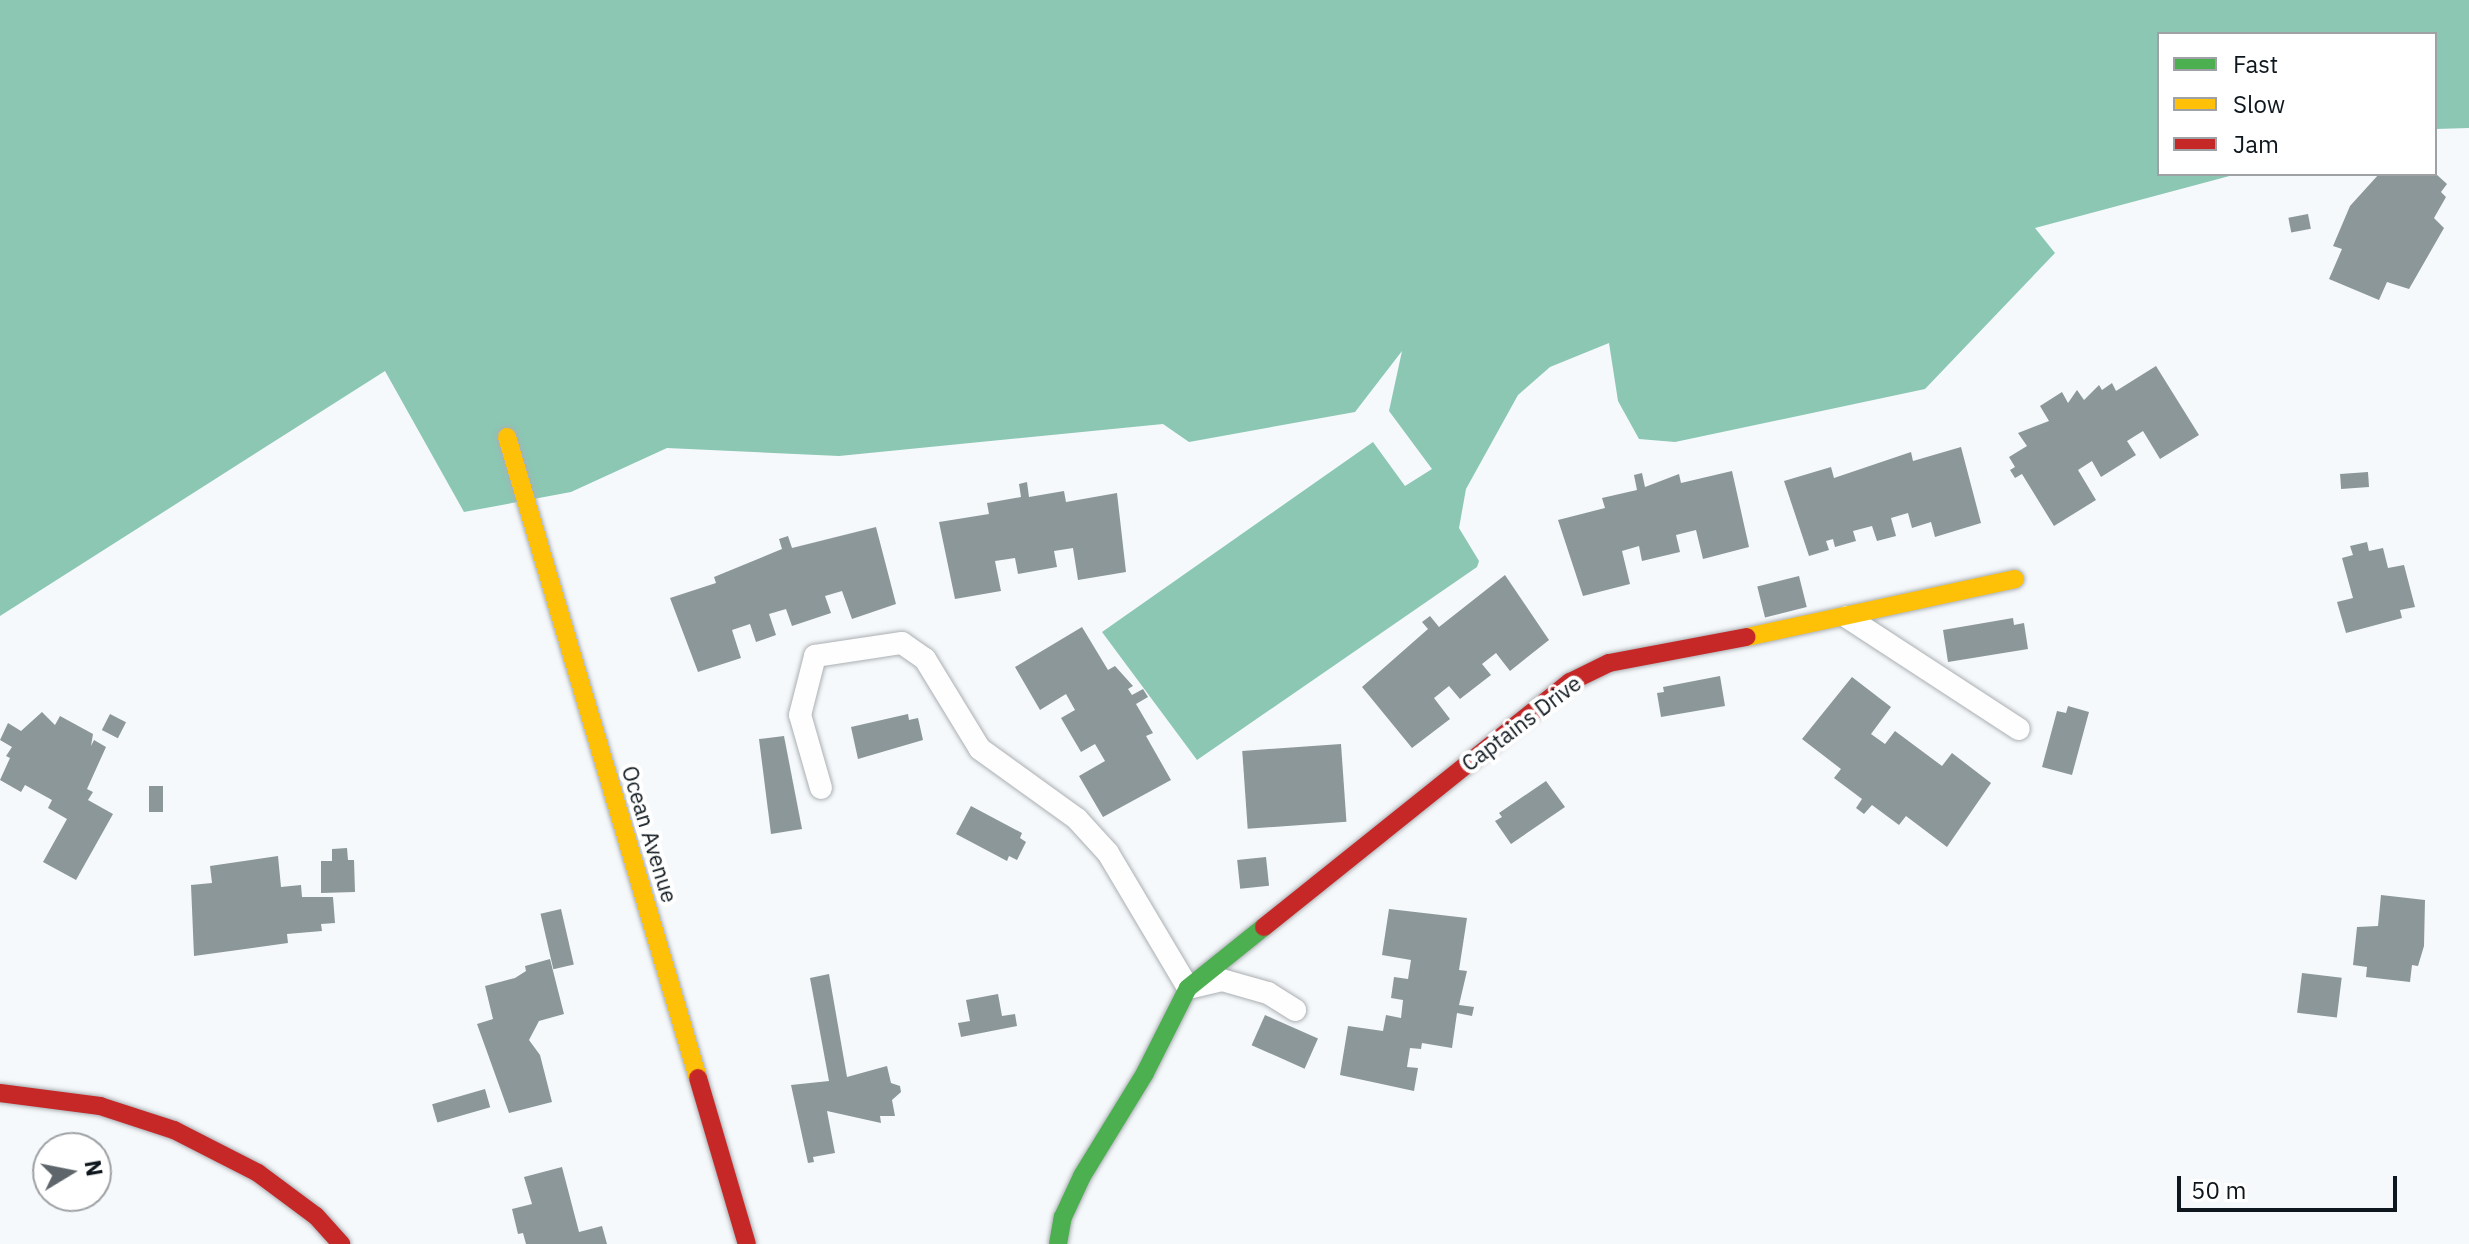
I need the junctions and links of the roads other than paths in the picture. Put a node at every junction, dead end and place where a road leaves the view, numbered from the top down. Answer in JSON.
{"nodes":[{"id":1,"x":507,"y":437,"type":"dead end"},
{"id":2,"x":2015,"y":579,"type":"dead end"},
{"id":3,"x":1847,"y":617,"type":"junction"},
{"id":4,"x":2019,"y":729,"type":"dead end"},
{"id":5,"x":821,"y":788,"type":"dead end"},
{"id":6,"x":1188,"y":988,"type":"junction"},
{"id":7,"x":1295,"y":1010,"type":"dead end"},
{"id":8,"x":0,"y":1093,"type":"edge"},
{"id":9,"x":341,"y":1244,"type":"edge"},
{"id":10,"x":747,"y":1244,"type":"edge"},
{"id":11,"x":1058,"y":1244,"type":"edge"}],
"edges":[{"from":1,"to":10,"type":"street","name":"Ocean Avenue"},
{"from":2,"to":3,"type":"street","name":"Captains Drive"},
{"from":3,"to":4,"type":"street"},
{"from":3,"to":6,"type":"street","name":"Captains Drive"},
{"from":5,"to":6,"type":"street"},
{"from":6,"to":7,"type":"street"},
{"from":6,"to":11,"type":"street","name":"Captains Drive"},
{"from":8,"to":9,"type":"street"}]}
